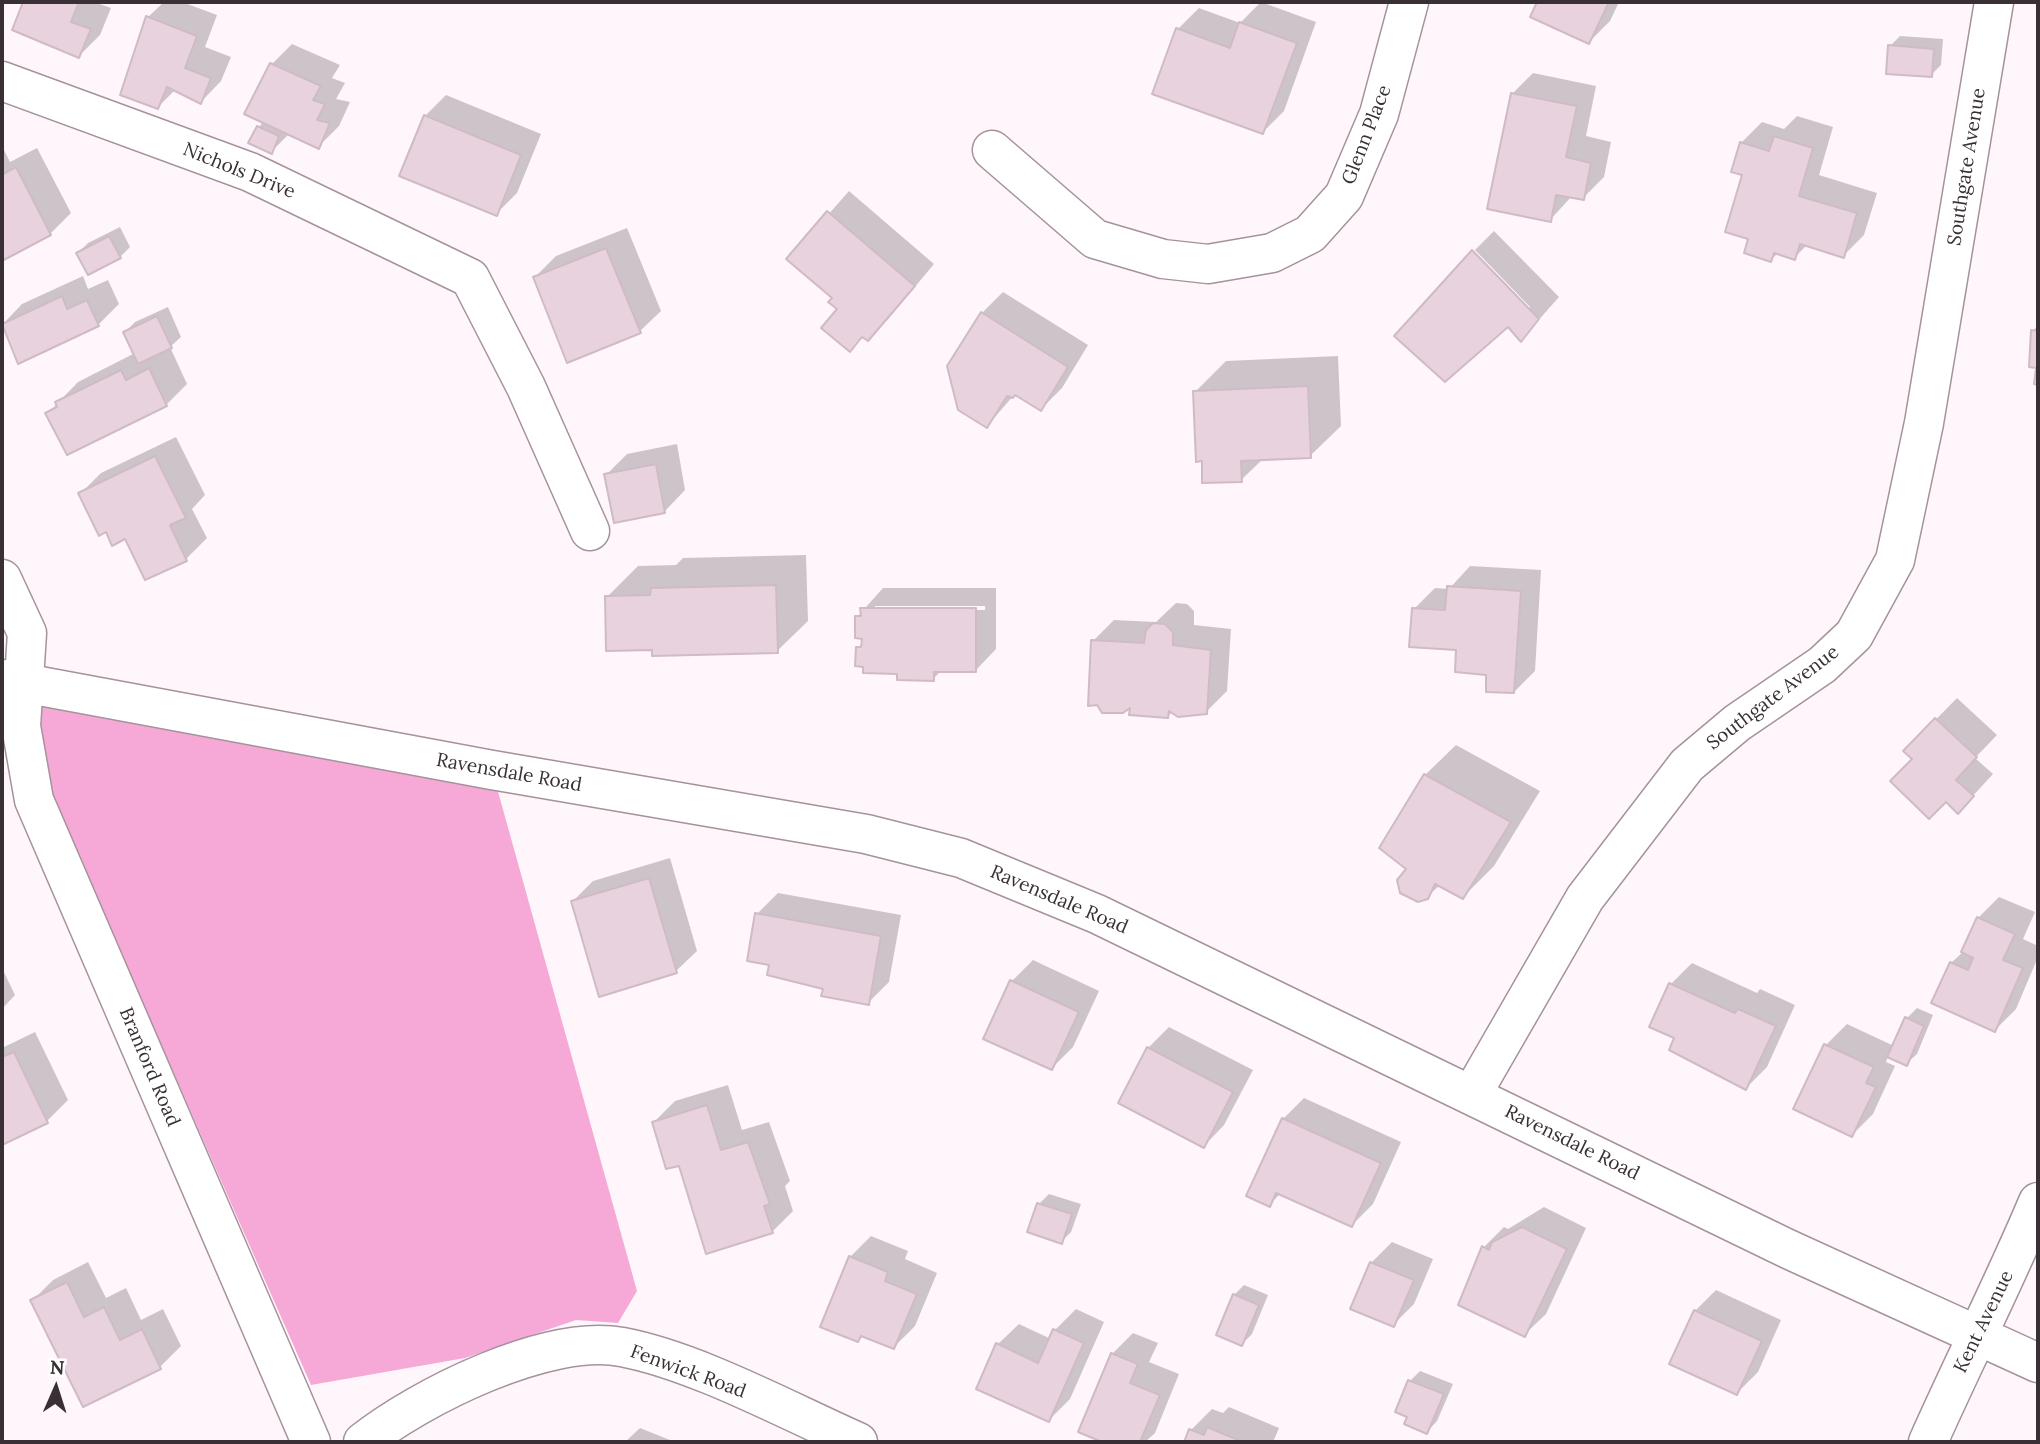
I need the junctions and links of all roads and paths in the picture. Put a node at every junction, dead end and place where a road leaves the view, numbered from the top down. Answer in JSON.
{"nodes":[{"id":1,"x":1409,"y":2,"type":"edge"},
{"id":2,"x":1994,"y":2,"type":"edge"},
{"id":3,"x":2,"y":81,"type":"edge"},
{"id":4,"x":992,"y":150,"type":"dead end"},
{"id":5,"x":590,"y":531,"type":"dead end"},
{"id":6,"x":2,"y":579,"type":"edge"},
{"id":7,"x":12,"y":681,"type":"edge"},
{"id":8,"x":1472,"y":1094,"type":"junction"},
{"id":9,"x":2038,"y":1202,"type":"edge"},
{"id":10,"x":1976,"y":1337,"type":"junction"},
{"id":11,"x":2038,"y":1363,"type":"edge"},
{"id":12,"x":311,"y":1442,"type":"edge"},
{"id":13,"x":363,"y":1442,"type":"edge"},
{"id":14,"x":858,"y":1442,"type":"edge"},
{"id":15,"x":1928,"y":1442,"type":"edge"}],
"edges":[{"from":1,"to":4,"type":"street","name":"Glenn Place"},
{"from":2,"to":8,"type":"street","name":"Southgate Avenue"},
{"from":3,"to":5,"type":"street","name":"Nichols Drive"},
{"from":6,"to":7,"type":"street","name":"Branford Road"},
{"from":7,"to":8,"type":"street","name":"Ravensdale Road"},
{"from":7,"to":12,"type":"street","name":"Branford Road"},
{"from":8,"to":10,"type":"street","name":"Ravensdale Road"},
{"from":9,"to":10,"type":"street","name":"Kent Avenue"},
{"from":10,"to":11,"type":"street","name":"Ravensdale Road"},
{"from":10,"to":15,"type":"street","name":"Kent Avenue"},
{"from":13,"to":14,"type":"street","name":"Fenwick Road"}]}
